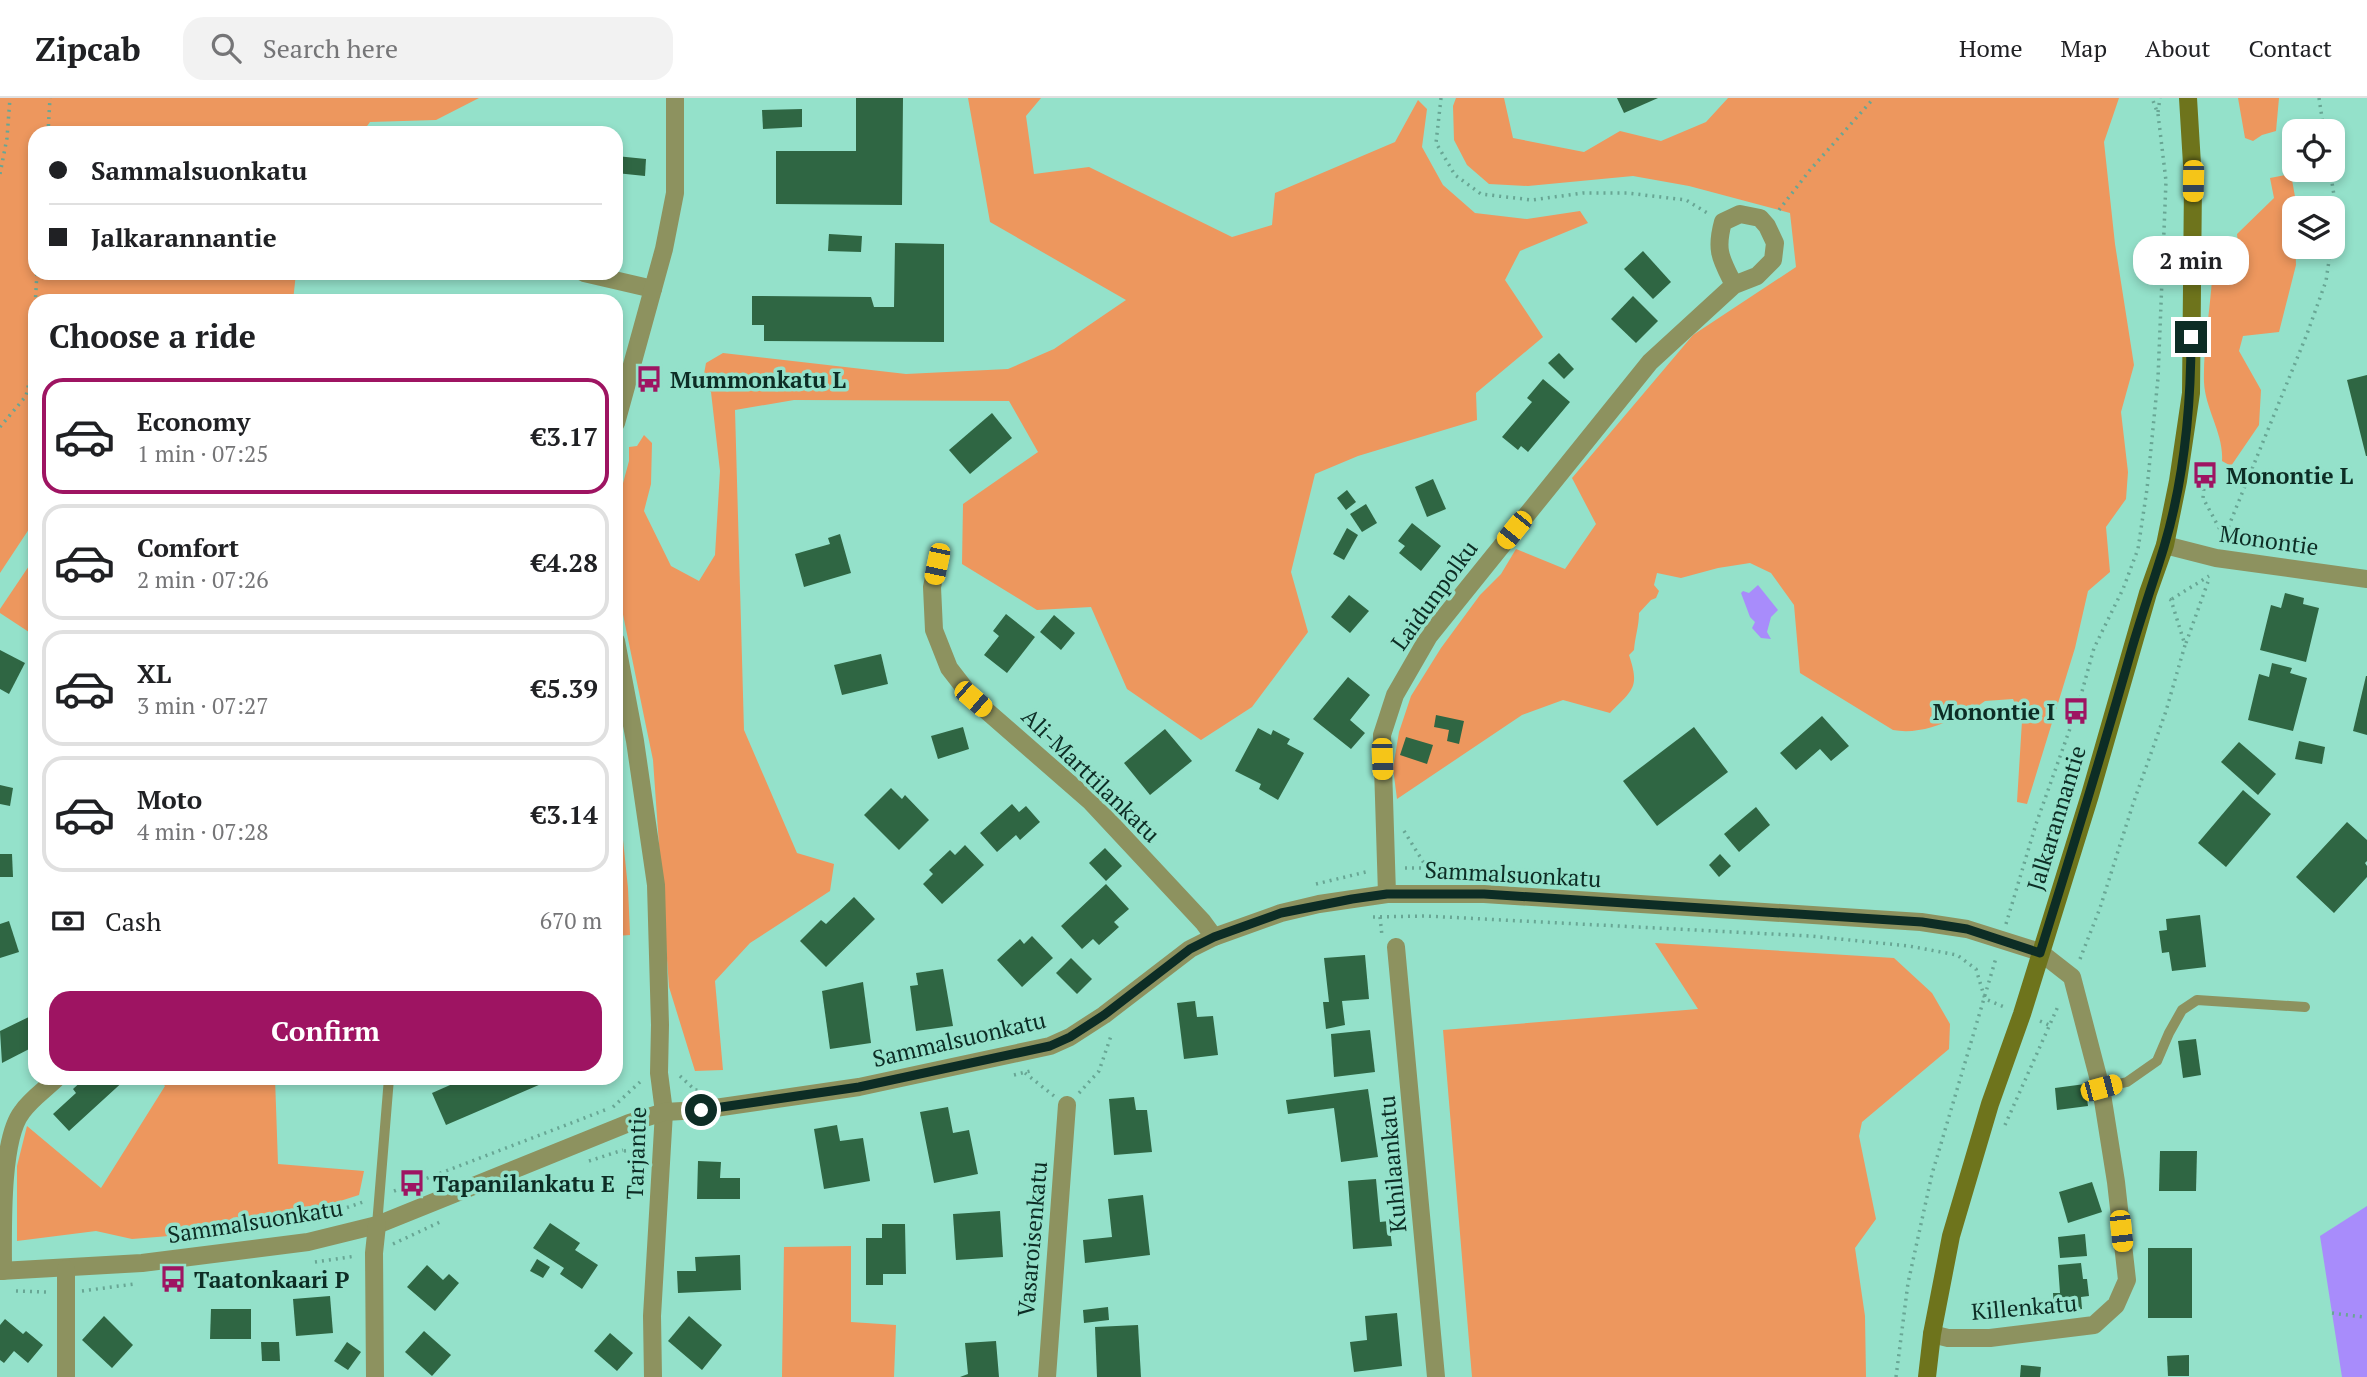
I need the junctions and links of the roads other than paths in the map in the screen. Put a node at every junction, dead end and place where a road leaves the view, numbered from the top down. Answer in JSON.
{"nodes":[{"id":1,"x":675,"y":98,"type":"edge"},
{"id":2,"x":2188,"y":98,"type":"edge"},
{"id":3,"x":614,"y":280,"type":"edge"},
{"id":4,"x":1734,"y":285,"type":"junction"},
{"id":5,"x":653,"y":289,"type":"junction"},
{"id":6,"x":623,"y":398,"type":"edge"},
{"id":7,"x":2165,"y":545,"type":"junction"},
{"id":8,"x":937,"y":564,"type":"dead end"},
{"id":9,"x":2367,"y":579,"type":"edge"},
{"id":10,"x":623,"y":678,"type":"edge"},
{"id":11,"x":1387,"y":894,"type":"junction"},
{"id":12,"x":1214,"y":937,"type":"junction"},
{"id":13,"x":1396,"y":947,"type":"dead end"},
{"id":14,"x":2040,"y":953,"type":"junction"},
{"id":15,"x":2305,"y":1006,"type":"dead end"},
{"id":16,"x":50,"y":1085,"type":"edge"},
{"id":17,"x":387,"y":1085,"type":"edge"},
{"id":18,"x":2101,"y":1088,"type":"junction"},
{"id":19,"x":1067,"y":1105,"type":"road end"},
{"id":20,"x":664,"y":1112,"type":"junction"},
{"id":21,"x":377,"y":1225,"type":"junction"},
{"id":22,"x":66,"y":1269,"type":"junction"},
{"id":23,"x":1,"y":1271,"type":"edge"},
{"id":24,"x":1932,"y":1334,"type":"junction"},
{"id":25,"x":66,"y":1377,"type":"edge"},
{"id":26,"x":375,"y":1377,"type":"edge"},
{"id":27,"x":653,"y":1377,"type":"edge"},
{"id":28,"x":1047,"y":1377,"type":"edge"},
{"id":29,"x":1436,"y":1377,"type":"edge"},
{"id":30,"x":1927,"y":1377,"type":"edge"}],
"edges":[{"from":1,"to":5,"type":"street"},
{"from":2,"to":7,"type":"main road","name":"Jalkarannantie"},
{"from":3,"to":5,"type":"street"},
{"from":4,"to":4,"type":"street","name":"Laidunpolku"},
{"from":4,"to":11,"type":"street","name":"Laidunpolku"},
{"from":5,"to":6,"type":"street"},
{"from":7,"to":9,"type":"street","name":"Monontie"},
{"from":7,"to":14,"type":"main road","name":"Jalkarannantie"},
{"from":8,"to":12,"type":"street","name":"Ali-Marttilankatu"},
{"from":10,"to":20,"type":"street","name":"Tarjantie"},
{"from":11,"to":12,"type":"street","name":"Sammalsuonkatu"},
{"from":11,"to":14,"type":"street","name":"Sammalsuonkatu"},
{"from":12,"to":20,"type":"street","name":"Sammalsuonkatu"},
{"from":13,"to":29,"type":"street","name":"Kuhilaankatu"},
{"from":14,"to":18,"type":"street","name":"Killenkatu"},
{"from":14,"to":24,"type":"main road","name":"Jalkarannantie"},
{"from":15,"to":18,"type":"lane"},
{"from":16,"to":23,"type":"street"},
{"from":17,"to":21,"type":"lane"},
{"from":18,"to":24,"type":"street","name":"Killenkatu"},
{"from":19,"to":28,"type":"street","name":"Vasaroisenkatu"},
{"from":20,"to":21,"type":"street","name":"Sammalsuonkatu"},
{"from":20,"to":27,"type":"street","name":"Tarjantie"},
{"from":21,"to":22,"type":"street","name":"Sammalsuonkatu"},
{"from":21,"to":26,"type":"street"},
{"from":22,"to":23,"type":"street","name":"Sammalsuonkatu"},
{"from":22,"to":25,"type":"street"},
{"from":24,"to":30,"type":"main road","name":"Jalkarannantie"}]}
